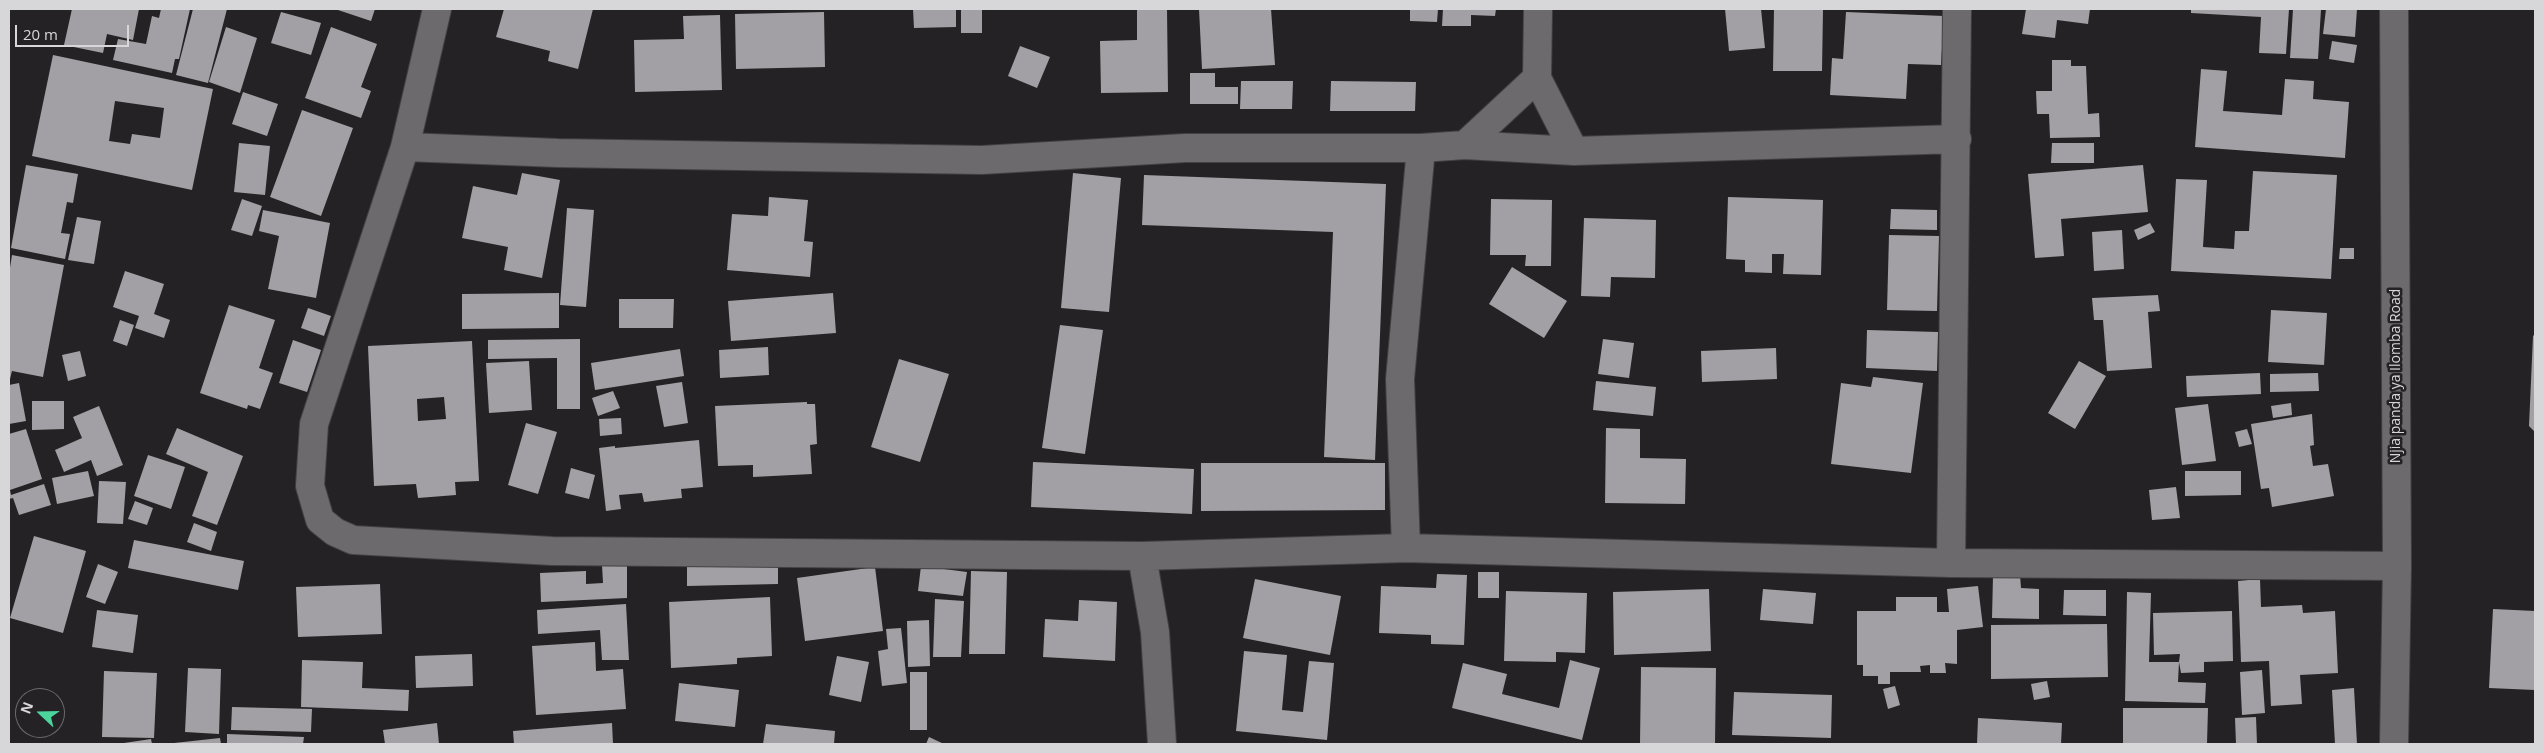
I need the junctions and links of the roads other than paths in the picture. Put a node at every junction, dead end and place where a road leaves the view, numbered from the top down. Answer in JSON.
{"nodes":[{"id":1,"x":437,"y":9,"type":"edge"},
{"id":2,"x":1538,"y":9,"type":"edge"},
{"id":3,"x":1957,"y":9,"type":"edge"},
{"id":4,"x":2394,"y":9,"type":"edge"},
{"id":5,"x":1537,"y":78,"type":"junction"},
{"id":6,"x":1957,"y":139,"type":"junction"},
{"id":7,"x":1465,"y":146,"type":"junction"},
{"id":8,"x":404,"y":147,"type":"junction"},
{"id":9,"x":1421,"y":148,"type":"junction"},
{"id":10,"x":1574,"y":151,"type":"junction"},
{"id":11,"x":1406,"y":548,"type":"junction"},
{"id":12,"x":1142,"y":556,"type":"junction"},
{"id":13,"x":1951,"y":563,"type":"junction"},
{"id":14,"x":2396,"y":566,"type":"junction"},
{"id":15,"x":1162,"y":744,"type":"edge"},
{"id":16,"x":2394,"y":744,"type":"edge"}],
"edges":[{"from":1,"to":8,"type":"street"},
{"from":2,"to":5,"type":"street"},
{"from":3,"to":6,"type":"street"},
{"from":4,"to":14,"type":"street","name":"Njia panda ya Ilomba Road"},
{"from":5,"to":7,"type":"street"},
{"from":5,"to":10,"type":"street"},
{"from":6,"to":10,"type":"street"},
{"from":6,"to":13,"type":"street"},
{"from":7,"to":9,"type":"street"},
{"from":7,"to":10,"type":"street"},
{"from":8,"to":9,"type":"street"},
{"from":8,"to":12,"type":"street"},
{"from":9,"to":11,"type":"street"},
{"from":11,"to":12,"type":"street"},
{"from":11,"to":13,"type":"street"},
{"from":12,"to":15,"type":"street"},
{"from":13,"to":14,"type":"street"},
{"from":14,"to":16,"type":"street","name":"Njia panda ya Ilomba Road"}]}
